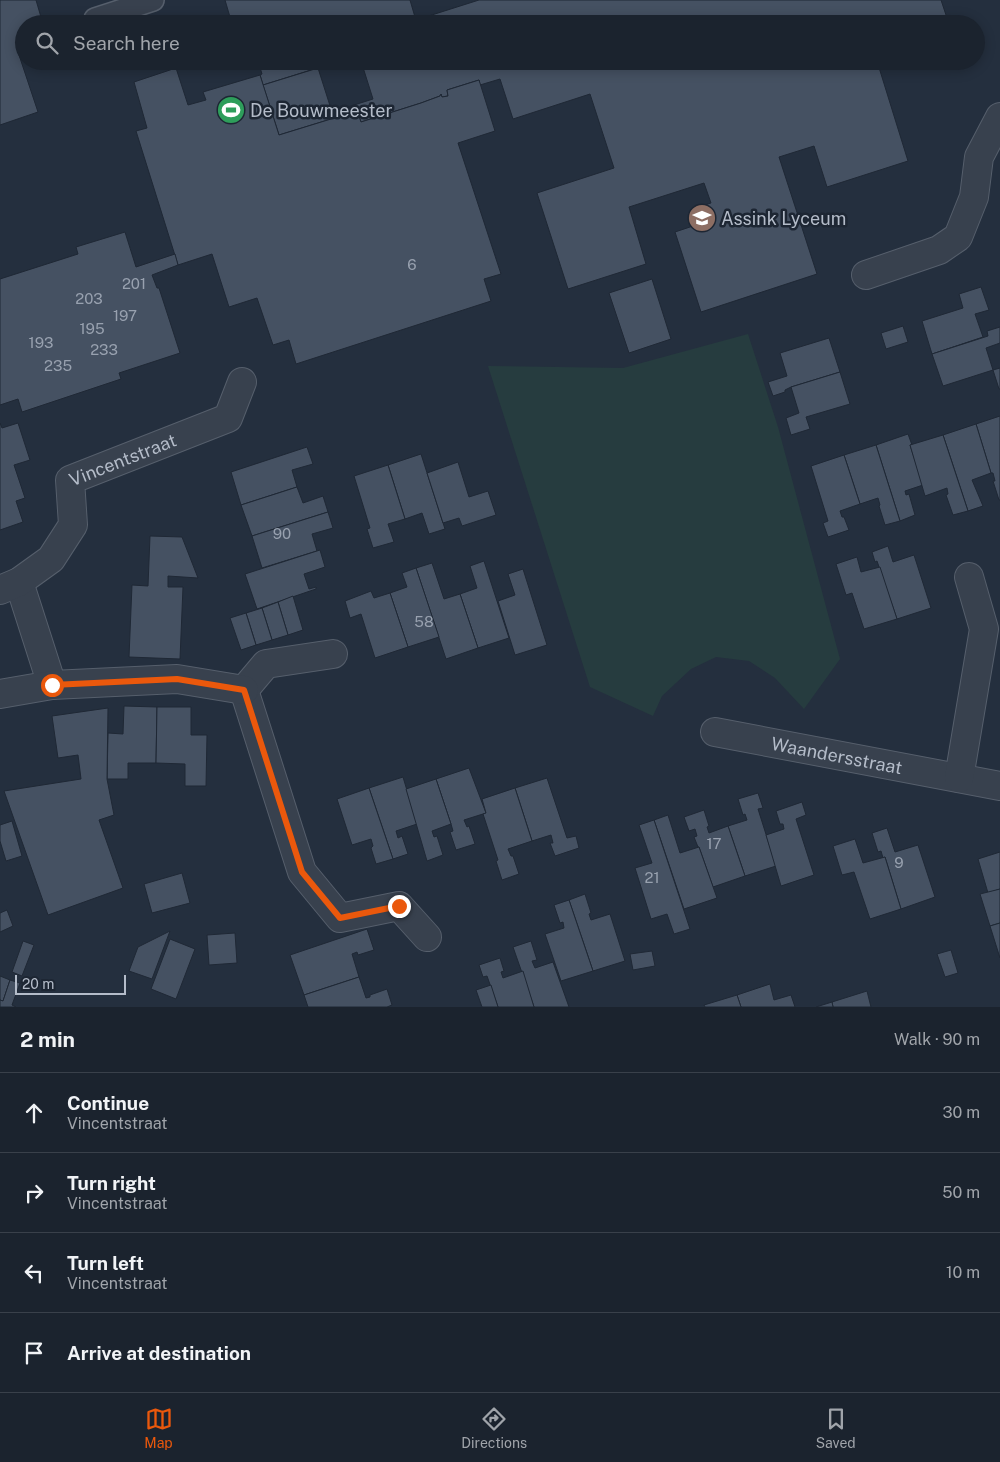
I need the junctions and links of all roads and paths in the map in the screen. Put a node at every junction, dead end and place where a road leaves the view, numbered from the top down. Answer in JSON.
{"nodes":[{"id":1,"x":153,"y":0,"type":"edge"},
{"id":2,"x":107,"y":15,"type":"edge"},
{"id":3,"x":1000,"y":117,"type":"edge"},
{"id":4,"x":866,"y":275,"type":"dead end"},
{"id":5,"x":242,"y":382,"type":"dead end"},
{"id":6,"x":969,"y":577,"type":"dead end"},
{"id":7,"x":10,"y":586,"type":"edge"},
{"id":8,"x":333,"y":654,"type":"dead end"},
{"id":9,"x":52,"y":685,"type":"junction"},
{"id":10,"x":244,"y":690,"type":"junction"},
{"id":11,"x":0,"y":694,"type":"edge"},
{"id":12,"x":715,"y":732,"type":"dead end"},
{"id":13,"x":959,"y":778,"type":"junction"},
{"id":14,"x":1000,"y":786,"type":"edge"},
{"id":15,"x":427,"y":937,"type":"dead end"}],
"edges":[{"from":1,"to":2,"type":"lane"},
{"from":3,"to":4,"type":"street"},
{"from":5,"to":7,"type":"street","name":"Vincentstraat"},
{"from":6,"to":13,"type":"street"},
{"from":7,"to":9,"type":"street","name":"Vincentstraat"},
{"from":8,"to":10,"type":"street"},
{"from":9,"to":10,"type":"street"},
{"from":9,"to":11,"type":"street"},
{"from":10,"to":15,"type":"street"},
{"from":12,"to":13,"type":"street","name":"Waandersstraat"},
{"from":13,"to":14,"type":"street","name":"Waandersstraat"}]}
